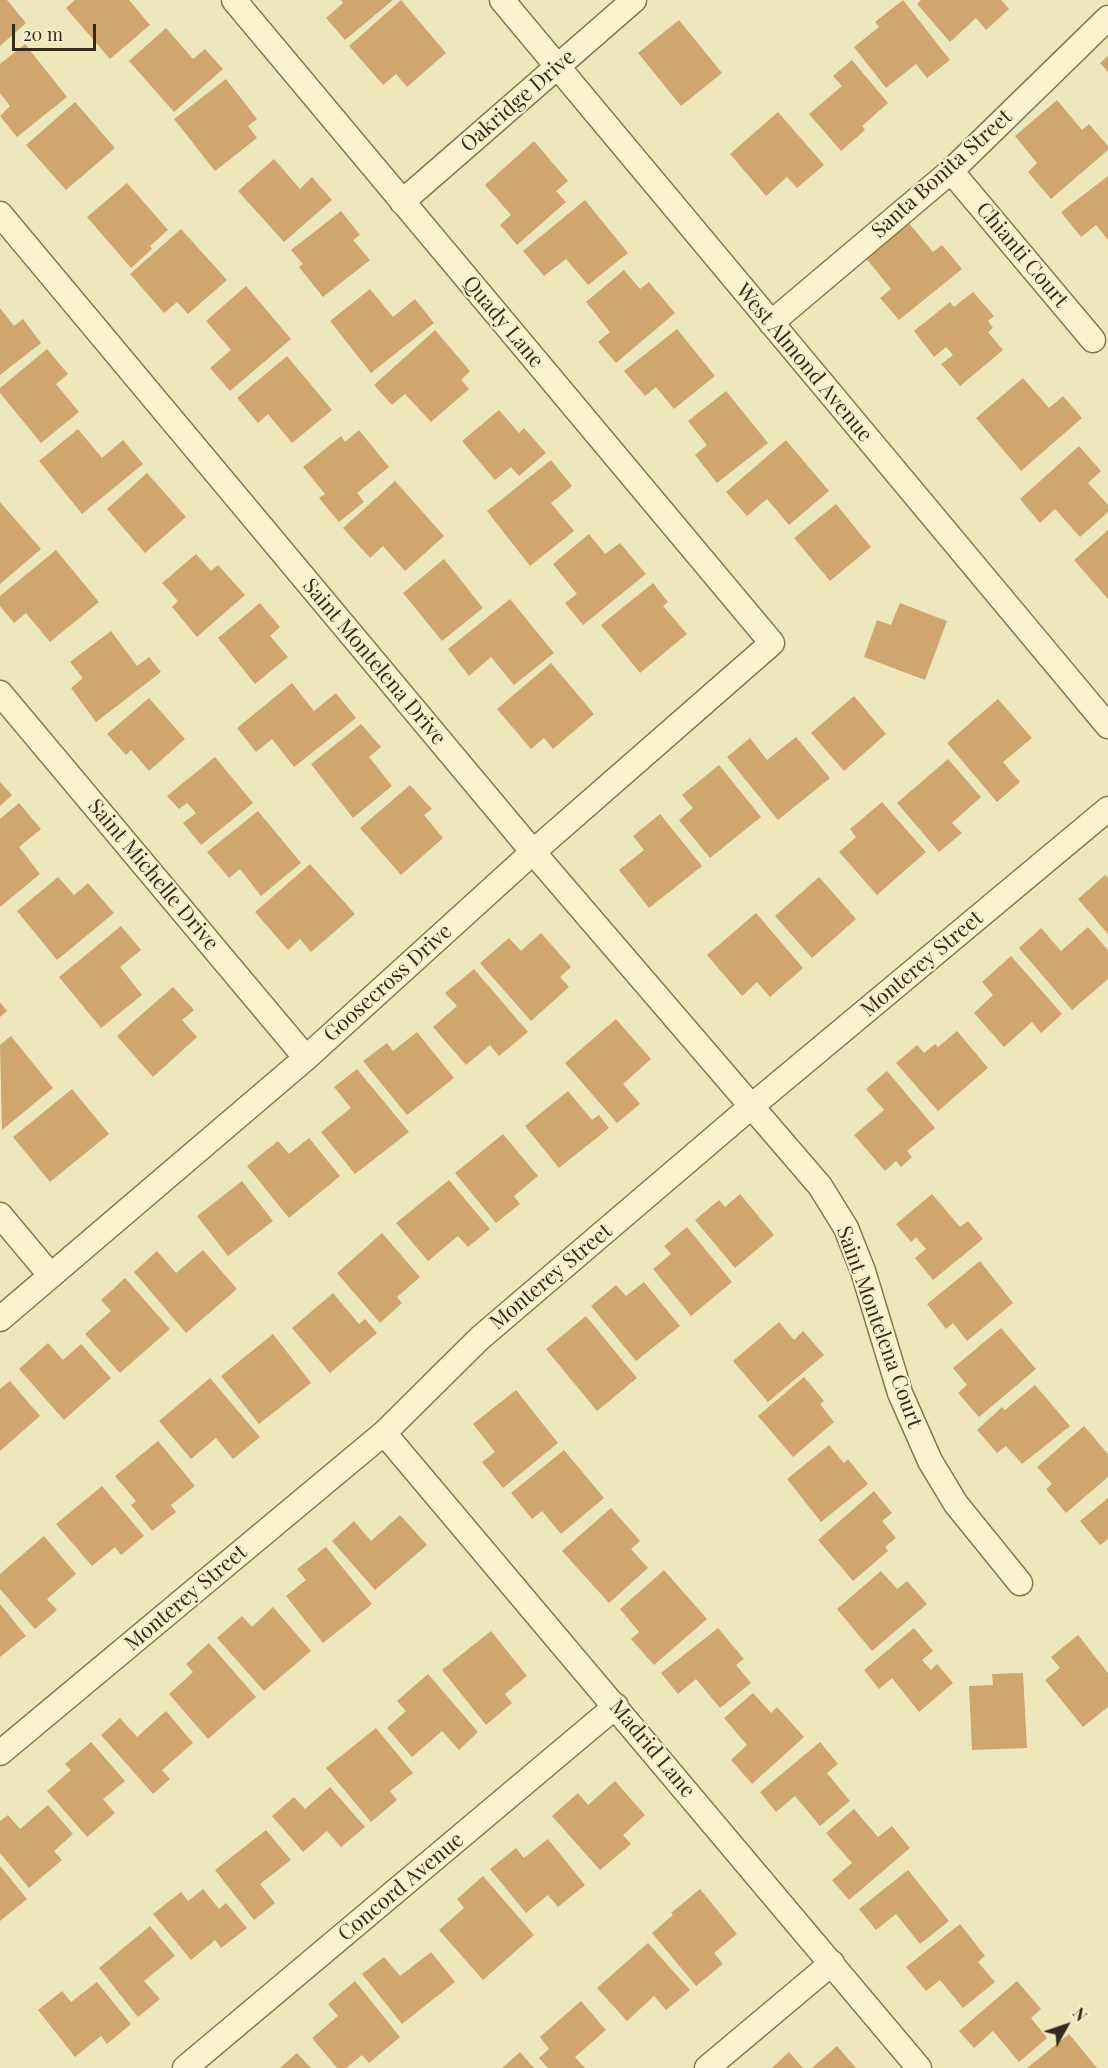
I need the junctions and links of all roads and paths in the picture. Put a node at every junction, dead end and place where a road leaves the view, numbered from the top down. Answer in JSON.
{"nodes":[{"id":1,"x":234,"y":0,"type":"edge"},
{"id":2,"x":502,"y":0,"type":"edge"},
{"id":3,"x":634,"y":0,"type":"edge"},
{"id":4,"x":1108,"y":18,"type":"edge"},
{"id":5,"x":557,"y":66,"type":"junction"},
{"id":6,"x":951,"y":171,"type":"junction"},
{"id":7,"x":402,"y":202,"type":"junction"},
{"id":8,"x":0,"y":214,"type":"edge"},
{"id":9,"x":771,"y":323,"type":"junction"},
{"id":10,"x":1093,"y":340,"type":"dead end"},
{"id":11,"x":772,"y":643,"type":"joint"},
{"id":12,"x":0,"y":693,"type":"edge"},
{"id":13,"x":1108,"y":726,"type":"edge"},
{"id":14,"x":1108,"y":809,"type":"edge"},
{"id":15,"x":533,"y":852,"type":"junction"},
{"id":16,"x":306,"y":1058,"type":"junction"},
{"id":17,"x":753,"y":1105,"type":"junction"},
{"id":18,"x":0,"y":1215,"type":"edge"},
{"id":19,"x":51,"y":1276,"type":"junction"},
{"id":20,"x":0,"y":1319,"type":"edge"},
{"id":21,"x":384,"y":1432,"type":"junction"},
{"id":22,"x":1020,"y":1583,"type":"dead end"},
{"id":23,"x":616,"y":1706,"type":"junction"},
{"id":24,"x":0,"y":1753,"type":"edge"},
{"id":25,"x":832,"y":1963,"type":"junction"},
{"id":26,"x":185,"y":2068,"type":"edge"},
{"id":27,"x":707,"y":2068,"type":"edge"},
{"id":28,"x":919,"y":2068,"type":"edge"}],
"edges":[{"from":1,"to":7,"type":"street","name":"Quady Lane"},
{"from":2,"to":5,"type":"street","name":"West Almond Avenue"},
{"from":3,"to":5,"type":"street","name":"Oakridge Drive"},
{"from":4,"to":6,"type":"street","name":"Santa Bonita Street"},
{"from":5,"to":7,"type":"street","name":"Oakridge Drive"},
{"from":5,"to":9,"type":"street","name":"West Almond Avenue"},
{"from":6,"to":9,"type":"street","name":"Santa Bonita Street"},
{"from":6,"to":10,"type":"street","name":"Chianti Court"},
{"from":7,"to":11,"type":"street","name":"Quady Lane"},
{"from":8,"to":15,"type":"street","name":"Saint Montelena Drive"},
{"from":9,"to":13,"type":"street","name":"West Almond Avenue"},
{"from":11,"to":15,"type":"street","name":"Goosecross Drive"},
{"from":12,"to":16,"type":"street","name":"Saint Michelle Drive"},
{"from":14,"to":17,"type":"street","name":"Monterey Street"},
{"from":15,"to":16,"type":"street","name":"Goosecross Drive"},
{"from":15,"to":17,"type":"street","name":"Saint Montelena Drive"},
{"from":16,"to":19,"type":"street","name":"Goosecross Drive"},
{"from":17,"to":21,"type":"street","name":"Monterey Street"},
{"from":17,"to":22,"type":"street","name":"Saint Montelena Court"},
{"from":18,"to":19,"type":"street"},
{"from":19,"to":20,"type":"street","name":"Goosecross Drive"},
{"from":21,"to":23,"type":"street","name":"Madrid Lane"},
{"from":21,"to":24,"type":"street","name":"Monterey Street"},
{"from":23,"to":25,"type":"street","name":"Madrid Lane"},
{"from":23,"to":26,"type":"street","name":"Concord Avenue"},
{"from":25,"to":27,"type":"street"},
{"from":25,"to":28,"type":"street","name":"Madrid Lane"}]}
